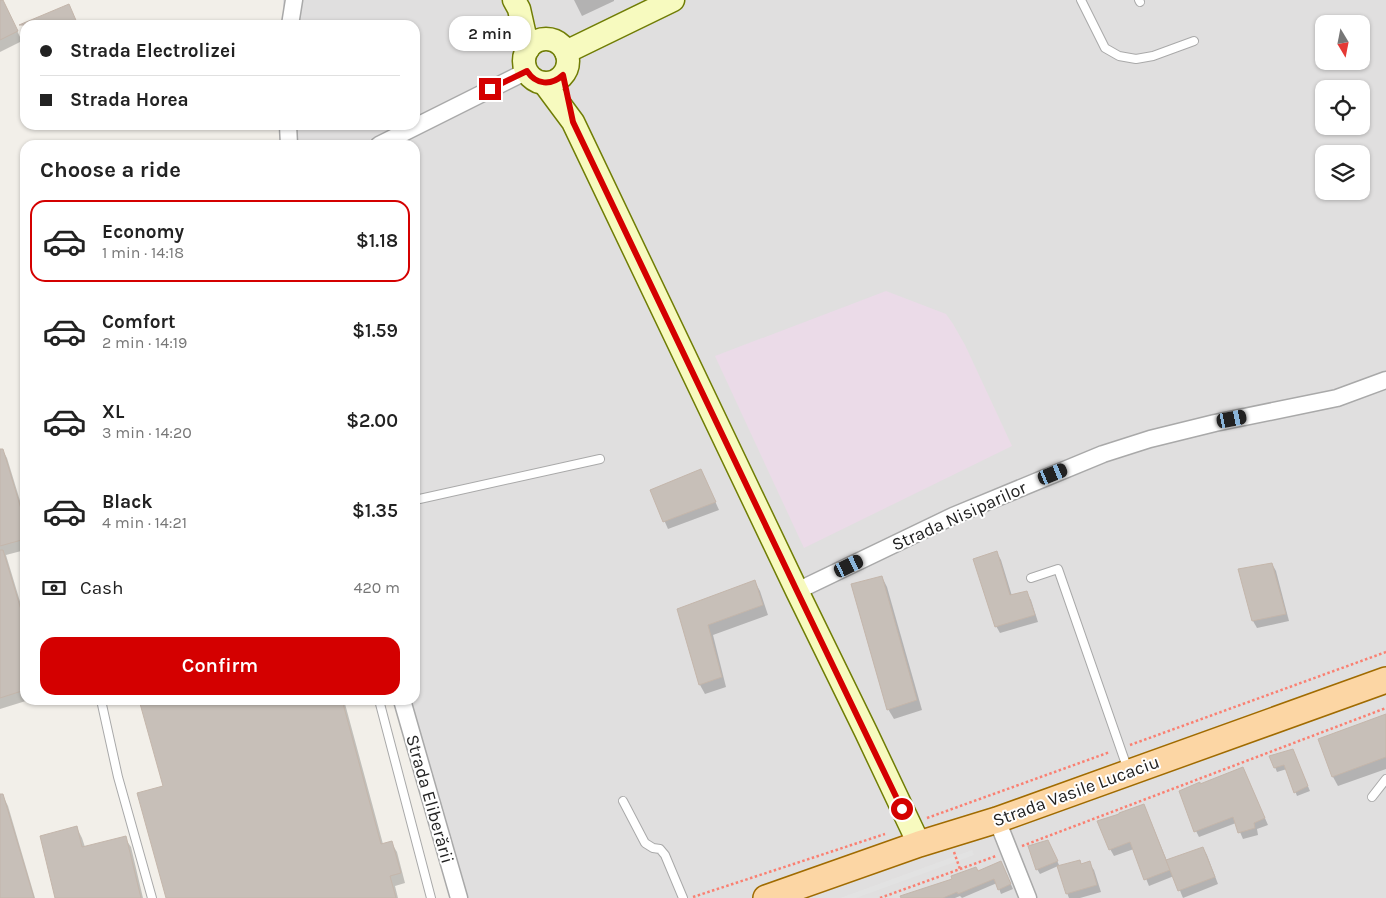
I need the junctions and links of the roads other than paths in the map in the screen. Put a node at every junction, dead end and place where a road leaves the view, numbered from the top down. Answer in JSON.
{"nodes":[{"id":1,"x":294,"y":0,"type":"edge"},
{"id":2,"x":673,"y":0,"type":"edge"},
{"id":3,"x":1081,"y":0,"type":"edge"},
{"id":4,"x":516,"y":4,"type":"edge"},
{"id":5,"x":291,"y":20,"type":"edge"},
{"id":6,"x":1194,"y":41,"type":"dead end"},
{"id":7,"x":542,"y":64,"type":"junction"},
{"id":8,"x":420,"y":124,"type":"edge"},
{"id":9,"x":408,"y":130,"type":"edge"},
{"id":10,"x":388,"y":140,"type":"edge"},
{"id":11,"x":1386,"y":380,"type":"edge"},
{"id":12,"x":600,"y":459,"type":"dead end"},
{"id":13,"x":420,"y":499,"type":"edge"},
{"id":14,"x":1031,"y":578,"type":"dead end"},
{"id":15,"x":797,"y":591,"type":"junction"},
{"id":16,"x":1386,"y":680,"type":"edge"},
{"id":17,"x":102,"y":705,"type":"edge"},
{"id":18,"x":379,"y":705,"type":"edge"},
{"id":19,"x":403,"y":705,"type":"edge"},
{"id":20,"x":1129,"y":772,"type":"junction"},
{"id":21,"x":1386,"y":779,"type":"edge"},
{"id":22,"x":1372,"y":797,"type":"dead end"},
{"id":23,"x":623,"y":801,"type":"dead end"},
{"id":24,"x":997,"y":820,"type":"junction"},
{"id":25,"x":919,"y":844,"type":"junction"},
{"id":26,"x":152,"y":898,"type":"edge"},
{"id":27,"x":431,"y":898,"type":"edge"},
{"id":28,"x":459,"y":898,"type":"edge"},
{"id":29,"x":683,"y":898,"type":"edge"},
{"id":30,"x":766,"y":898,"type":"edge"},
{"id":31,"x":1028,"y":898,"type":"edge"}],
"edges":[{"from":1,"to":5,"type":"street"},
{"from":2,"to":7,"type":"street"},
{"from":3,"to":6,"type":"lane"},
{"from":4,"to":7,"type":"street"},
{"from":7,"to":8,"type":"street"},
{"from":7,"to":15,"type":"street"},
{"from":9,"to":10,"type":"street"},
{"from":11,"to":15,"type":"street","name":"Strada Nisiparilor"},
{"from":12,"to":13,"type":"lane"},
{"from":14,"to":20,"type":"lane"},
{"from":15,"to":25,"type":"street"},
{"from":16,"to":20,"type":"main road","name":"Strada Vasile Lucaciu"},
{"from":17,"to":26,"type":"lane"},
{"from":18,"to":27,"type":"lane"},
{"from":19,"to":28,"type":"street","name":"Strada Eliberării"},
{"from":20,"to":24,"type":"main road","name":"Strada Vasile Lucaciu"},
{"from":21,"to":22,"type":"lane"},
{"from":23,"to":29,"type":"lane"},
{"from":24,"to":25,"type":"main road","name":"Strada Vasile Lucaciu"},
{"from":24,"to":31,"type":"street"},
{"from":25,"to":30,"type":"main road","name":"Strada Vasile Lucaciu"}]}
